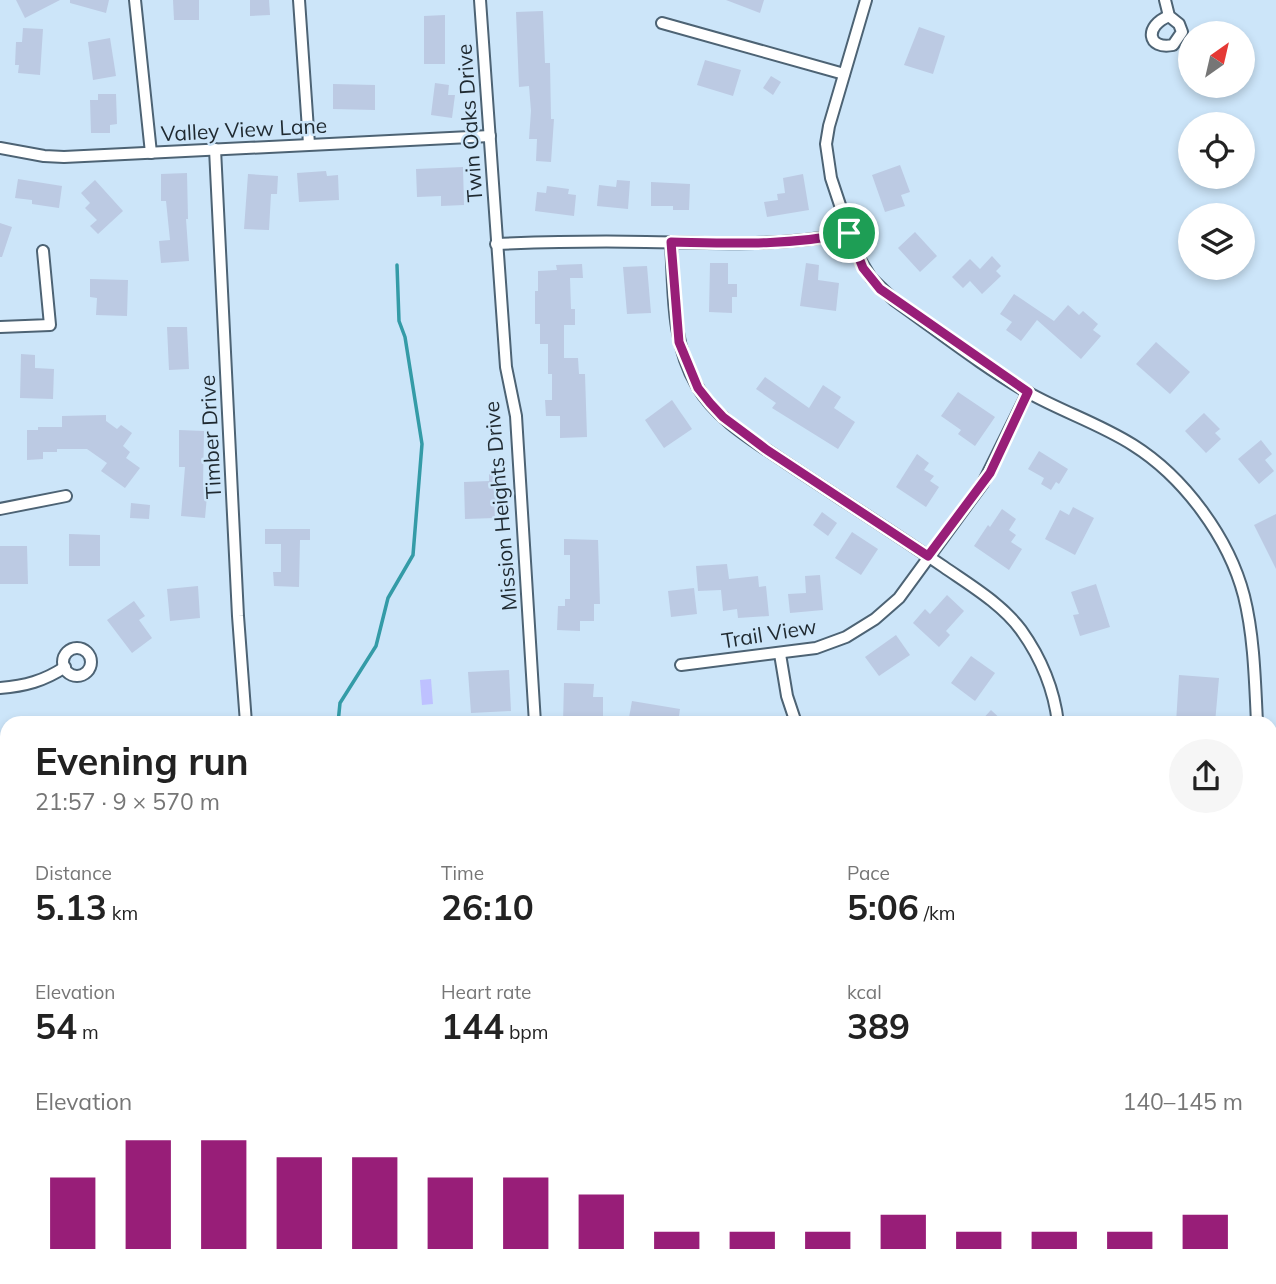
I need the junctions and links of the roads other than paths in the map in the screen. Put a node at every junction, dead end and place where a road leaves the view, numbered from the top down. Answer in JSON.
{"nodes":[{"id":1,"x":135,"y":0,"type":"edge"},
{"id":2,"x":299,"y":0,"type":"edge"},
{"id":3,"x":480,"y":0,"type":"edge"},
{"id":4,"x":866,"y":0,"type":"edge"},
{"id":5,"x":1165,"y":0,"type":"edge"},
{"id":6,"x":1169,"y":16,"type":"dead end"},
{"id":7,"x":662,"y":23,"type":"dead end"},
{"id":8,"x":845,"y":74,"type":"junction"},
{"id":9,"x":490,"y":136,"type":"junction"},
{"id":10,"x":309,"y":144,"type":"junction"},
{"id":11,"x":0,"y":148,"type":"edge"},
{"id":12,"x":215,"y":149,"type":"junction"},
{"id":13,"x":151,"y":153,"type":"junction"},
{"id":14,"x":849,"y":233,"type":"junction"},
{"id":15,"x":671,"y":242,"type":"junction"},
{"id":16,"x":496,"y":244,"type":"junction"},
{"id":17,"x":43,"y":251,"type":"dead end"},
{"id":18,"x":0,"y":327,"type":"edge"},
{"id":19,"x":1028,"y":392,"type":"junction"},
{"id":20,"x":66,"y":496,"type":"dead end"},
{"id":21,"x":0,"y":509,"type":"edge"},
{"id":22,"x":928,"y":556,"type":"junction"},
{"id":23,"x":780,"y":654,"type":"junction"},
{"id":24,"x":681,"y":665,"type":"dead end"},
{"id":25,"x":65,"y":667,"type":"dead end"},
{"id":26,"x":0,"y":688,"type":"edge"},
{"id":27,"x":245,"y":716,"type":"edge"},
{"id":28,"x":535,"y":716,"type":"edge"},
{"id":29,"x":794,"y":716,"type":"edge"},
{"id":30,"x":1057,"y":716,"type":"edge"},
{"id":31,"x":1257,"y":716,"type":"edge"}],
"edges":[{"from":1,"to":13,"type":"street"},
{"from":2,"to":10,"type":"street"},
{"from":3,"to":9,"type":"street","name":"Twin Oaks Drive"},
{"from":4,"to":8,"type":"street"},
{"from":5,"to":6,"type":"street"},
{"from":7,"to":8,"type":"street"},
{"from":8,"to":14,"type":"street"},
{"from":9,"to":10,"type":"street","name":"Valley View Lane"},
{"from":9,"to":16,"type":"street","name":"Twin Oaks Drive"},
{"from":10,"to":12,"type":"street","name":"Valley View Lane"},
{"from":11,"to":13,"type":"street","name":"Valley View Lane"},
{"from":12,"to":13,"type":"street","name":"Valley View Lane"},
{"from":12,"to":27,"type":"street","name":"Timber Drive"},
{"from":14,"to":15,"type":"street"},
{"from":14,"to":19,"type":"street"},
{"from":15,"to":16,"type":"street"},
{"from":15,"to":22,"type":"street"},
{"from":16,"to":28,"type":"street","name":"Mission Heights Drive"},
{"from":17,"to":18,"type":"street"},
{"from":19,"to":22,"type":"street","name":"Trail View"},
{"from":19,"to":31,"type":"street"},
{"from":20,"to":21,"type":"street"},
{"from":22,"to":23,"type":"street","name":"Trail View"},
{"from":22,"to":30,"type":"street"},
{"from":23,"to":24,"type":"street","name":"Trail View"},
{"from":23,"to":29,"type":"street"},
{"from":25,"to":26,"type":"street"}]}
